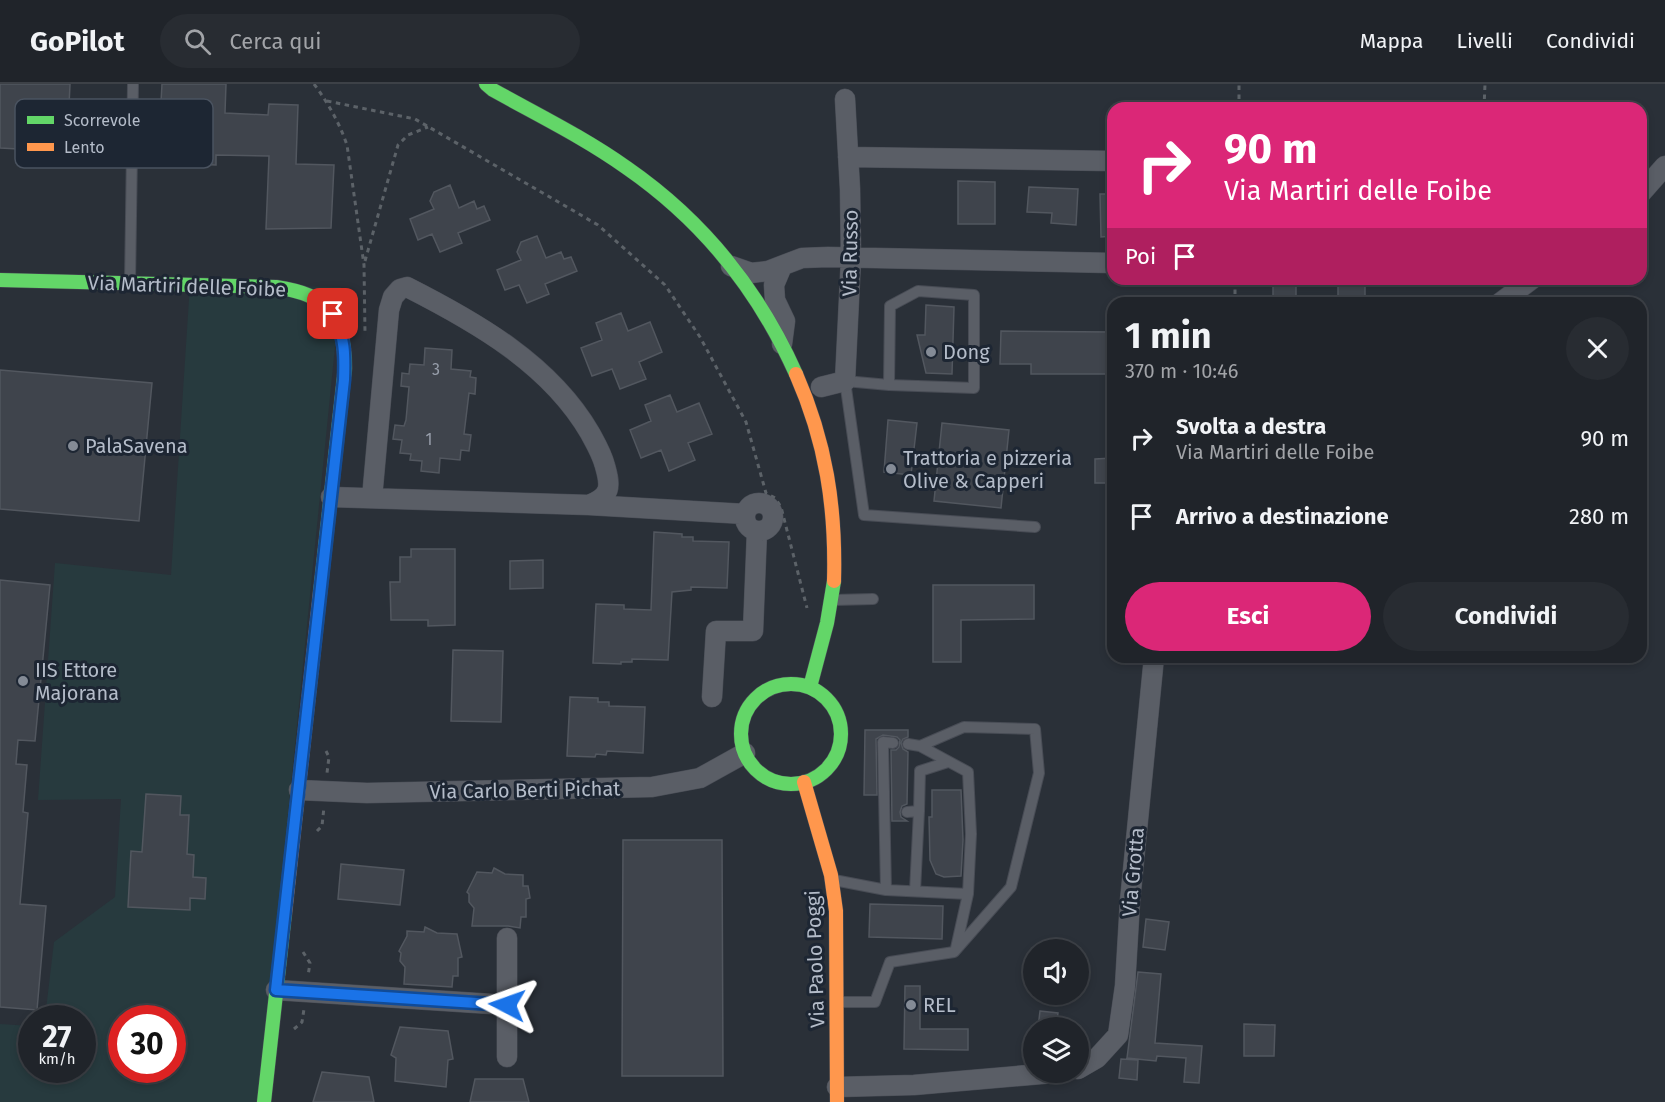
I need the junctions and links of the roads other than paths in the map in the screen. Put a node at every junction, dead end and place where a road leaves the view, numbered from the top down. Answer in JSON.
{"nodes":[{"id":1,"x":134,"y":84,"type":"edge"},
{"id":2,"x":486,"y":84,"type":"edge"},
{"id":3,"x":134,"y":99,"type":"edge"},
{"id":4,"x":845,"y":99,"type":"dead end"},
{"id":5,"x":848,"y":157,"type":"junction"},
{"id":6,"x":1107,"y":161,"type":"edge"},
{"id":7,"x":1665,"y":166,"type":"edge"},
{"id":8,"x":132,"y":168,"type":"edge"},
{"id":9,"x":1647,"y":186,"type":"edge"},
{"id":10,"x":851,"y":258,"type":"junction"},
{"id":11,"x":1107,"y":262,"type":"edge"},
{"id":12,"x":731,"y":266,"type":"junction"},
{"id":13,"x":782,"y":266,"type":"junction"},
{"id":14,"x":0,"y":280,"type":"edge"},
{"id":15,"x":130,"y":283,"type":"junction"},
{"id":16,"x":1524,"y":285,"type":"edge"},
{"id":17,"x":1508,"y":297,"type":"edge"},
{"id":18,"x":782,"y":344,"type":"junction"},
{"id":19,"x":845,"y":381,"type":"junction"},
{"id":20,"x":889,"y":385,"type":"junction"},
{"id":21,"x":822,"y":387,"type":"dead end"},
{"id":22,"x":331,"y":497,"type":"junction"},
{"id":23,"x":372,"y":498,"type":"junction"},
{"id":24,"x":589,"y":505,"type":"junction"},
{"id":25,"x":1035,"y":527,"type":"dead end"},
{"id":26,"x":873,"y":599,"type":"dead end"},
{"id":27,"x":831,"y":600,"type":"junction"},
{"id":28,"x":1153,"y":663,"type":"edge"},
{"id":29,"x":810,"y":687,"type":"junction"},
{"id":30,"x":712,"y":697,"type":"dead end"},
{"id":31,"x":893,"y":743,"type":"dead end"},
{"id":32,"x":908,"y":744,"type":"dead end"},
{"id":33,"x":920,"y":746,"type":"junction"},
{"id":34,"x":745,"y":753,"type":"junction"},
{"id":35,"x":948,"y":762,"type":"junction"},
{"id":36,"x":804,"y":782,"type":"junction"},
{"id":37,"x":299,"y":790,"type":"junction"},
{"id":38,"x":832,"y":879,"type":"junction"},
{"id":39,"x":886,"y":890,"type":"junction"},
{"id":40,"x":915,"y":891,"type":"junction"},
{"id":41,"x":968,"y":894,"type":"junction"},
{"id":42,"x":507,"y":938,"type":"dead end"},
{"id":43,"x":956,"y":951,"type":"junction"},
{"id":44,"x":276,"y":990,"type":"junction"},
{"id":45,"x":837,"y":1002,"type":"junction"},
{"id":46,"x":507,"y":1005,"type":"junction"},
{"id":47,"x":507,"y":1058,"type":"dead end"},
{"id":48,"x":1089,"y":1063,"type":"edge"},
{"id":49,"x":1023,"y":1076,"type":"edge"},
{"id":50,"x":837,"y":1095,"type":"edge"},
{"id":51,"x":264,"y":1102,"type":"edge"}],
"edges":[{"from":1,"to":3,"type":"lane"},
{"from":2,"to":12,"type":"main road"},
{"from":4,"to":5,"type":"street","name":"Via Russo"},
{"from":5,"to":6,"type":"street"},
{"from":5,"to":10,"type":"street","name":"Via Russo"},
{"from":7,"to":9,"type":"street"},
{"from":8,"to":15,"type":"lane"},
{"from":10,"to":11,"type":"street"},
{"from":10,"to":13,"type":"street"},
{"from":10,"to":19,"type":"street","name":"Via Russo"},
{"from":12,"to":13,"type":"street"},
{"from":12,"to":18,"type":"main road"},
{"from":13,"to":18,"type":"street"},
{"from":14,"to":15,"type":"main road","name":"Via Martiri delle Foibe"},
{"from":15,"to":22,"type":"main road","name":"Via Martiri delle Foibe"},
{"from":16,"to":17,"type":"street"},
{"from":18,"to":27,"type":"main road"},
{"from":19,"to":20,"type":"lane"},
{"from":19,"to":21,"type":"street"},
{"from":19,"to":25,"type":"lane"},
{"from":20,"to":20,"type":"lane"},
{"from":22,"to":23,"type":"street"},
{"from":22,"to":37,"type":"main road","name":"Via Martiri delle Foibe"},
{"from":23,"to":24,"type":"street"},
{"from":23,"to":24,"type":"street"},
{"from":24,"to":30,"type":"street"},
{"from":26,"to":27,"type":"lane"},
{"from":27,"to":29,"type":"main road"},
{"from":28,"to":48,"type":"street","name":"Via Grotta"},
{"from":29,"to":34,"type":"main road"},
{"from":29,"to":36,"type":"main road"},
{"from":31,"to":39,"type":"lane"},
{"from":32,"to":33,"type":"lane"},
{"from":33,"to":35,"type":"lane"},
{"from":33,"to":43,"type":"lane"},
{"from":34,"to":36,"type":"main road"},
{"from":34,"to":37,"type":"street","name":"Via Carlo Berti Pichat"},
{"from":35,"to":40,"type":"lane"},
{"from":35,"to":41,"type":"lane"},
{"from":36,"to":38,"type":"main road","name":"Via Paolo Poggi"},
{"from":37,"to":44,"type":"main road","name":"Via Martiri delle Foibe"},
{"from":38,"to":39,"type":"lane"},
{"from":38,"to":45,"type":"main road","name":"Via Paolo Poggi"},
{"from":39,"to":40,"type":"lane"},
{"from":40,"to":41,"type":"lane"},
{"from":41,"to":43,"type":"lane"},
{"from":42,"to":46,"type":"street"},
{"from":43,"to":45,"type":"lane"},
{"from":44,"to":46,"type":"street"},
{"from":44,"to":51,"type":"main road","name":"Via Martiri delle Foibe"},
{"from":45,"to":50,"type":"main road","name":"Via Paolo Poggi"},
{"from":46,"to":47,"type":"street"},
{"from":49,"to":50,"type":"street"}]}
